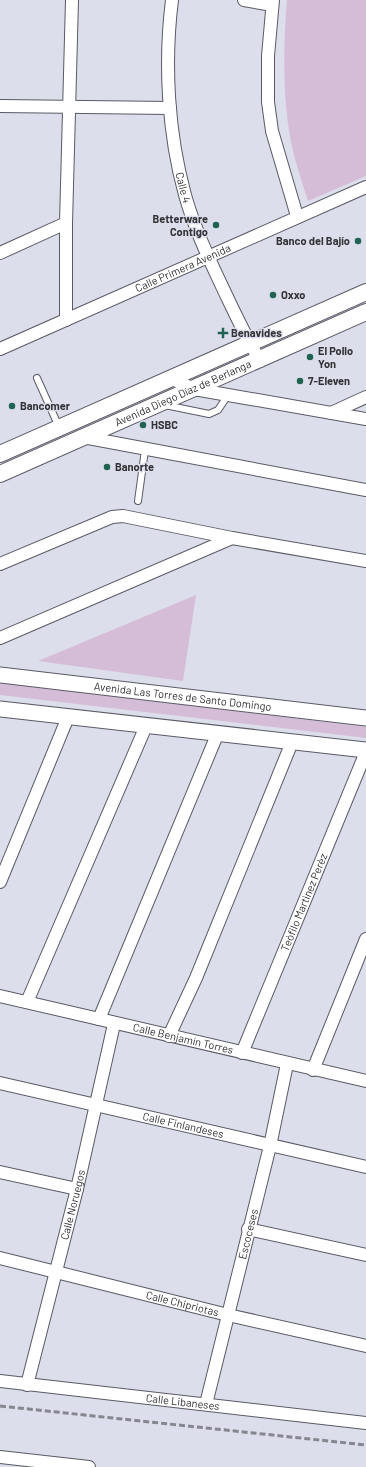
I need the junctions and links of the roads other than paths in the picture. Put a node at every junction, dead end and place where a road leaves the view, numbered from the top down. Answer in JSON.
{"nodes":[{"id":1,"x":72,"y":0,"type":"edge"},
{"id":2,"x":172,"y":0,"type":"edge"},
{"id":3,"x":244,"y":0,"type":"edge"},
{"id":4,"x":272,"y":3,"type":"edge"},
{"id":5,"x":0,"y":106,"type":"edge"},
{"id":6,"x":69,"y":106,"type":"junction"},
{"id":7,"x":170,"y":108,"type":"junction"},
{"id":8,"x":366,"y":187,"type":"edge"},
{"id":9,"x":297,"y":216,"type":"junction"},
{"id":10,"x":66,"y":223,"type":"junction"},
{"id":11,"x":0,"y":253,"type":"edge"},
{"id":12,"x":208,"y":256,"type":"junction"},
{"id":13,"x":366,"y":292,"type":"edge"},
{"id":14,"x":366,"y":312,"type":"edge"},
{"id":15,"x":66,"y":320,"type":"junction"},
{"id":16,"x":249,"y":343,"type":"junction"},
{"id":17,"x":0,"y":349,"type":"edge"},
{"id":18,"x":260,"y":361,"type":"junction"},
{"id":19,"x":37,"y":378,"type":"dead end"},
{"id":20,"x":170,"y":378,"type":"junction"},
{"id":21,"x":194,"y":389,"type":"junction"},
{"id":22,"x":228,"y":395,"type":"junction"},
{"id":23,"x":366,"y":397,"type":"edge"},
{"id":24,"x":159,"y":404,"type":"junction"},
{"id":25,"x":331,"y":413,"type":"junction"},
{"id":26,"x":366,"y":419,"type":"edge"},
{"id":27,"x":59,"y":428,"type":"junction"},
{"id":28,"x":83,"y":437,"type":"junction"},
{"id":29,"x":145,"y":450,"type":"junction"},
{"id":30,"x":0,"y":454,"type":"edge"},
{"id":31,"x":0,"y":474,"type":"edge"},
{"id":32,"x":366,"y":490,"type":"edge"},
{"id":33,"x":138,"y":500,"type":"dead end"},
{"id":34,"x":232,"y":538,"type":"junction"},
{"id":35,"x":366,"y":561,"type":"edge"},
{"id":36,"x":0,"y":564,"type":"edge"},
{"id":37,"x":0,"y":638,"type":"edge"},
{"id":38,"x":0,"y":675,"type":"edge"},
{"id":39,"x":0,"y":710,"type":"edge"},
{"id":40,"x":68,"y":717,"type":"junction"},
{"id":41,"x":366,"y":718,"type":"edge"},
{"id":42,"x":146,"y":726,"type":"junction"},
{"id":43,"x":217,"y":735,"type":"junction"},
{"id":44,"x":292,"y":742,"type":"junction"},
{"id":45,"x":366,"y":751,"type":"edge"},
{"id":46,"x":0,"y":882,"type":"edge"},
{"id":47,"x":366,"y":939,"type":"edge"},
{"id":48,"x":0,"y":996,"type":"edge"},
{"id":49,"x":27,"y":1002,"type":"junction"},
{"id":50,"x":99,"y":1019,"type":"junction"},
{"id":51,"x":114,"y":1024,"type":"junction"},
{"id":52,"x":169,"y":1036,"type":"junction"},
{"id":53,"x":242,"y":1053,"type":"junction"},
{"id":54,"x":287,"y":1064,"type":"junction"},
{"id":55,"x":313,"y":1070,"type":"junction"},
{"id":56,"x":366,"y":1081,"type":"edge"},
{"id":57,"x":0,"y":1083,"type":"edge"},
{"id":58,"x":96,"y":1105,"type":"junction"},
{"id":59,"x":270,"y":1146,"type":"junction"},
{"id":60,"x":366,"y":1167,"type":"edge"},
{"id":61,"x":0,"y":1172,"type":"edge"},
{"id":62,"x":77,"y":1189,"type":"junction"},
{"id":63,"x":248,"y":1229,"type":"junction"},
{"id":64,"x":366,"y":1256,"type":"edge"},
{"id":65,"x":0,"y":1258,"type":"edge"},
{"id":66,"x":55,"y":1271,"type":"junction"},
{"id":67,"x":228,"y":1315,"type":"junction"},
{"id":68,"x":366,"y":1346,"type":"edge"},
{"id":69,"x":0,"y":1382,"type":"edge"},
{"id":70,"x":27,"y":1384,"type":"junction"},
{"id":71,"x":206,"y":1404,"type":"junction"},
{"id":72,"x":366,"y":1423,"type":"edge"},
{"id":73,"x":6,"y":1461,"type":"edge"},
{"id":74,"x":89,"y":1467,"type":"edge"}],
"edges":[{"from":1,"to":6,"type":"street"},
{"from":2,"to":7,"type":"street","name":"Calle 4"},
{"from":3,"to":4,"type":"street"},
{"from":4,"to":9,"type":"street"},
{"from":5,"to":6,"type":"street"},
{"from":6,"to":7,"type":"street"},
{"from":6,"to":10,"type":"street"},
{"from":7,"to":12,"type":"street","name":"Calle 4"},
{"from":8,"to":9,"type":"street","name":"Calle Primera Avenida"},
{"from":9,"to":12,"type":"street","name":"Calle Primera Avenida"},
{"from":10,"to":11,"type":"street"},
{"from":10,"to":15,"type":"street"},
{"from":12,"to":15,"type":"street","name":"Calle Primera Avenida"},
{"from":12,"to":16,"type":"street","name":"Calle 4"},
{"from":13,"to":16,"type":"main road","name":"Avenida Diego Díaz de Berlanga"},
{"from":14,"to":18,"type":"main road","name":"Avenida Diego Díaz de Berlanga"},
{"from":15,"to":17,"type":"street","name":"Calle Primera Avenida"},
{"from":16,"to":18,"type":"street","name":"Calle 4"},
{"from":16,"to":20,"type":"main road","name":"Avenida Diego Díaz de Berlanga"},
{"from":18,"to":21,"type":"main road","name":"Avenida Diego Díaz de Berlanga"},
{"from":19,"to":27,"type":"lane"},
{"from":20,"to":21,"type":"street"},
{"from":20,"to":27,"type":"main road","name":"Avenida Diego Díaz de Berlanga"},
{"from":21,"to":22,"type":"street"},
{"from":21,"to":24,"type":"main road","name":"Avenida Diego Díaz de Berlanga"},
{"from":22,"to":24,"type":"lane"},
{"from":22,"to":25,"type":"street"},
{"from":23,"to":25,"type":"street"},
{"from":24,"to":28,"type":"main road","name":"Avenida Diego Díaz de Berlanga"},
{"from":25,"to":26,"type":"street"},
{"from":27,"to":30,"type":"main road","name":"Avenida Diego Díaz de Berlanga"},
{"from":28,"to":29,"type":"street"},
{"from":28,"to":31,"type":"main road","name":"Avenida Diego Díaz de Berlanga"},
{"from":29,"to":32,"type":"street"},
{"from":29,"to":33,"type":"lane"},
{"from":34,"to":35,"type":"street"},
{"from":34,"to":36,"type":"street"},
{"from":34,"to":37,"type":"street"},
{"from":38,"to":41,"type":"street","name":"Avenida Las Torres de Santo Domingo"},
{"from":39,"to":40,"type":"street"},
{"from":40,"to":42,"type":"street"},
{"from":40,"to":46,"type":"street"},
{"from":42,"to":43,"type":"street"},
{"from":42,"to":49,"type":"street"},
{"from":43,"to":44,"type":"street"},
{"from":43,"to":50,"type":"street"},
{"from":44,"to":45,"type":"street"},
{"from":44,"to":52,"type":"street"},
{"from":45,"to":53,"type":"street","name":"Teòfilo Martìnez Perèz"},
{"from":47,"to":55,"type":"street"},
{"from":48,"to":49,"type":"street","name":"Calle Benjamín Torres"},
{"from":49,"to":50,"type":"street","name":"Calle Benjamín Torres"},
{"from":50,"to":51,"type":"street","name":"Calle Benjamín Torres"},
{"from":51,"to":52,"type":"street","name":"Calle Benjamín Torres"},
{"from":51,"to":58,"type":"street","name":"Calle Noruegos"},
{"from":52,"to":53,"type":"street","name":"Calle Benjamín Torres"},
{"from":53,"to":54,"type":"street","name":"Calle Benjamín Torres"},
{"from":54,"to":55,"type":"street","name":"Calle Benjamín Torres"},
{"from":54,"to":59,"type":"street","name":"Escoceses"},
{"from":55,"to":56,"type":"street","name":"Calle Benjamín Torres"},
{"from":57,"to":58,"type":"street","name":"Calle Finlandeses"},
{"from":58,"to":59,"type":"street","name":"Calle Finlandeses"},
{"from":58,"to":62,"type":"street","name":"Calle Noruegos"},
{"from":59,"to":60,"type":"street","name":"Calle Finlandeses"},
{"from":59,"to":63,"type":"street","name":"Escoceses"},
{"from":61,"to":62,"type":"street"},
{"from":62,"to":66,"type":"street","name":"Calle Noruegos"},
{"from":63,"to":64,"type":"street"},
{"from":63,"to":67,"type":"street","name":"Escoceses"},
{"from":65,"to":66,"type":"street","name":"Calle Chipriotas"},
{"from":66,"to":67,"type":"street","name":"Calle Chipriotas"},
{"from":66,"to":70,"type":"street","name":"Calle Noruegos"},
{"from":67,"to":68,"type":"street","name":"Calle Chipriotas"},
{"from":67,"to":71,"type":"street","name":"Escoceses"},
{"from":69,"to":70,"type":"street","name":"Calle Libaneses"},
{"from":70,"to":71,"type":"street","name":"Calle Libaneses"},
{"from":71,"to":72,"type":"street","name":"Calle Libaneses"},
{"from":73,"to":74,"type":"street"}]}
